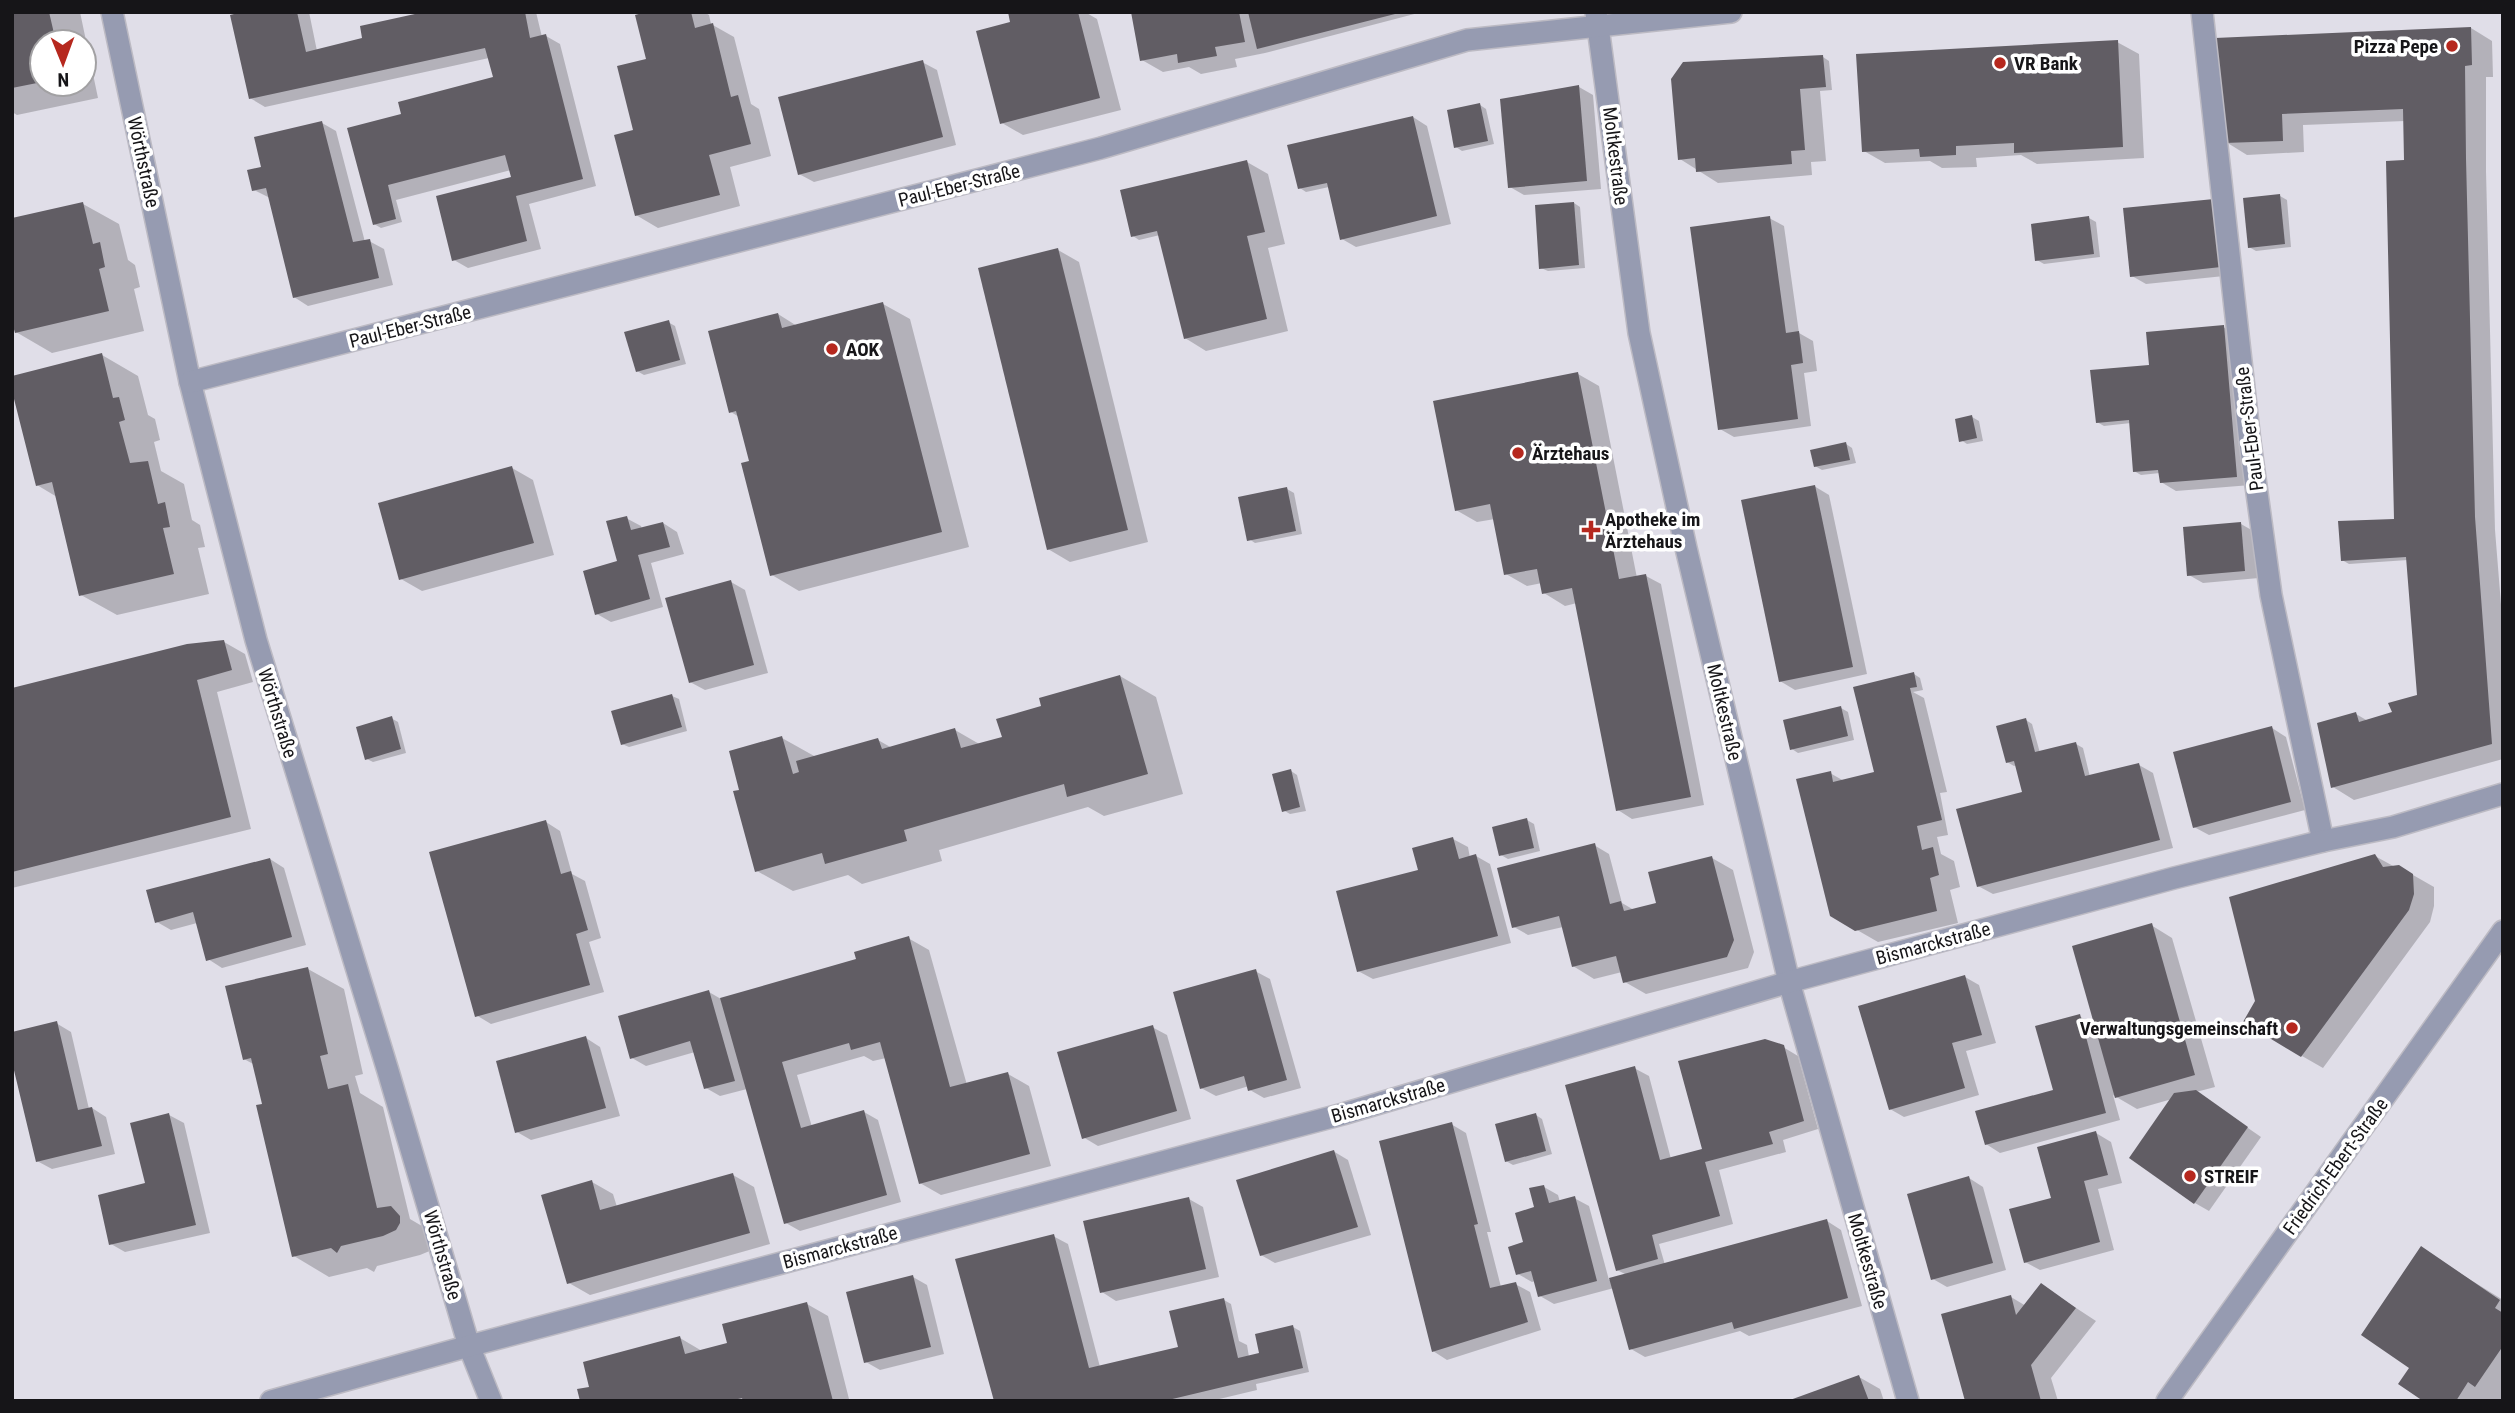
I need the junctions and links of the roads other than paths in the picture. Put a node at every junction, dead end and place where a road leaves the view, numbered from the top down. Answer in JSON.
{"nodes":[{"id":1,"x":112,"y":12,"type":"edge"},
{"id":2,"x":1731,"y":12,"type":"edge"},
{"id":3,"x":2202,"y":12,"type":"edge"},
{"id":4,"x":1597,"y":19,"type":"edge"},
{"id":5,"x":190,"y":382,"type":"junction"},
{"id":6,"x":2503,"y":794,"type":"edge"},
{"id":7,"x":2323,"y":841,"type":"junction"},
{"id":8,"x":2503,"y":930,"type":"edge"},
{"id":9,"x":1789,"y":982,"type":"junction"},
{"id":10,"x":469,"y":1346,"type":"junction"},
{"id":11,"x":271,"y":1401,"type":"edge"},
{"id":12,"x":491,"y":1401,"type":"edge"},
{"id":13,"x":1908,"y":1401,"type":"edge"},
{"id":14,"x":2167,"y":1401,"type":"edge"}],
"edges":[{"from":1,"to":5,"type":"street","name":"Wörthstraße"},
{"from":2,"to":4,"type":"street","name":"Paul-Eber-Straße"},
{"from":3,"to":7,"type":"street","name":"Paul-Eber-Straße"},
{"from":4,"to":5,"type":"street","name":"Paul-Eber-Straße"},
{"from":4,"to":9,"type":"street","name":"Moltkestraße"},
{"from":5,"to":10,"type":"street","name":"Wörthstraße"},
{"from":6,"to":7,"type":"street","name":"Bismarckstraße"},
{"from":7,"to":9,"type":"street","name":"Bismarckstraße"},
{"from":8,"to":14,"type":"street","name":"Friedrich-Ebert-Straße"},
{"from":9,"to":10,"type":"street","name":"Bismarckstraße"},
{"from":9,"to":13,"type":"street","name":"Moltkestraße"},
{"from":10,"to":11,"type":"street","name":"Bismarckstraße"},
{"from":10,"to":12,"type":"street","name":"Wörthstraße"}]}
